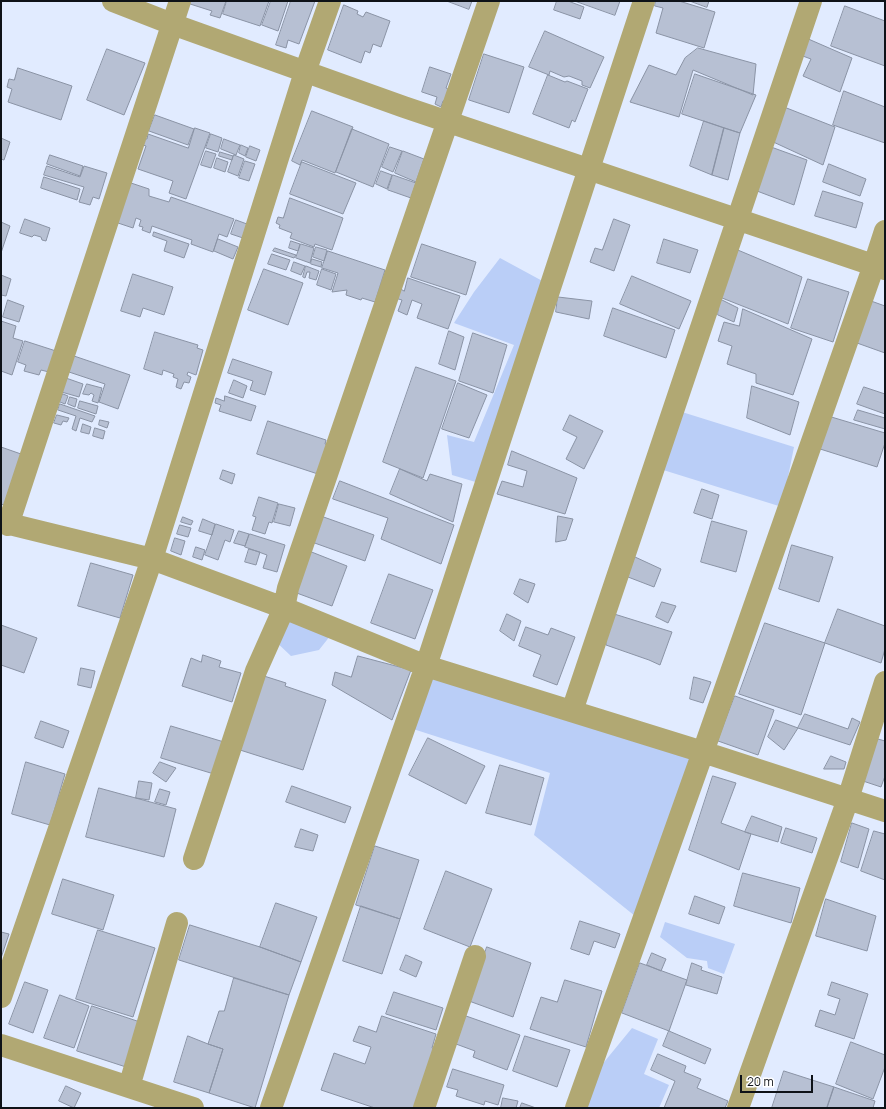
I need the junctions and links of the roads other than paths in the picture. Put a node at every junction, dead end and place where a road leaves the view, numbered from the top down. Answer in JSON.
{"nodes":[{"id":1,"x":113,"y":1,"type":"edge"},
{"id":2,"x":180,"y":1,"type":"edge"},
{"id":3,"x":330,"y":1,"type":"edge"},
{"id":4,"x":489,"y":1,"type":"edge"},
{"id":5,"x":644,"y":1,"type":"edge"},
{"id":6,"x":811,"y":1,"type":"edge"},
{"id":7,"x":172,"y":24,"type":"junction"},
{"id":8,"x":305,"y":72,"type":"junction"},
{"id":9,"x":448,"y":122,"type":"junction"},
{"id":10,"x":590,"y":169,"type":"junction"},
{"id":11,"x":738,"y":220,"type":"junction"},
{"id":12,"x":885,"y":231,"type":"edge"},
{"id":13,"x":880,"y":267,"type":"edge"},
{"id":14,"x":5,"y":524,"type":"edge"},
{"id":15,"x":152,"y":559,"type":"junction"},
{"id":16,"x":284,"y":608,"type":"junction"},
{"id":17,"x":426,"y":666,"type":"junction"},
{"id":18,"x":885,"y":682,"type":"edge"},
{"id":19,"x":572,"y":711,"type":"junction"},
{"id":20,"x":703,"y":752,"type":"junction"},
{"id":21,"x":848,"y":799,"type":"junction"},
{"id":22,"x":885,"y":811,"type":"edge"},
{"id":23,"x":194,"y":859,"type":"dead end"},
{"id":24,"x":176,"y":923,"type":"dead end"},
{"id":25,"x":475,"y":956,"type":"dead end"},
{"id":26,"x":1,"y":997,"type":"edge"},
{"id":27,"x":1,"y":1044,"type":"edge"},
{"id":28,"x":129,"y":1087,"type":"junction"},
{"id":29,"x":193,"y":1108,"type":"edge"},
{"id":30,"x":271,"y":1108,"type":"edge"},
{"id":31,"x":424,"y":1108,"type":"edge"},
{"id":32,"x":576,"y":1108,"type":"edge"},
{"id":33,"x":738,"y":1108,"type":"edge"}],
"edges":[{"from":1,"to":7,"type":"street"},
{"from":2,"to":7,"type":"street"},
{"from":3,"to":8,"type":"street"},
{"from":4,"to":9,"type":"street"},
{"from":5,"to":10,"type":"street"},
{"from":6,"to":11,"type":"street"},
{"from":7,"to":8,"type":"street"},
{"from":7,"to":14,"type":"street"},
{"from":8,"to":9,"type":"street"},
{"from":8,"to":15,"type":"street"},
{"from":9,"to":10,"type":"street"},
{"from":9,"to":16,"type":"street"},
{"from":10,"to":11,"type":"street"},
{"from":10,"to":17,"type":"street"},
{"from":11,"to":13,"type":"street"},
{"from":11,"to":19,"type":"street"},
{"from":12,"to":13,"type":"street"},
{"from":13,"to":20,"type":"street"},
{"from":14,"to":15,"type":"street"},
{"from":15,"to":16,"type":"street"},
{"from":15,"to":26,"type":"street"},
{"from":16,"to":17,"type":"street"},
{"from":16,"to":23,"type":"street"},
{"from":17,"to":19,"type":"street"},
{"from":17,"to":30,"type":"street"},
{"from":18,"to":21,"type":"street"},
{"from":19,"to":20,"type":"street"},
{"from":20,"to":21,"type":"street"},
{"from":20,"to":32,"type":"street"},
{"from":21,"to":22,"type":"street"},
{"from":21,"to":33,"type":"street"},
{"from":24,"to":28,"type":"street"},
{"from":25,"to":31,"type":"street"},
{"from":27,"to":28,"type":"street"},
{"from":28,"to":29,"type":"street"}]}
